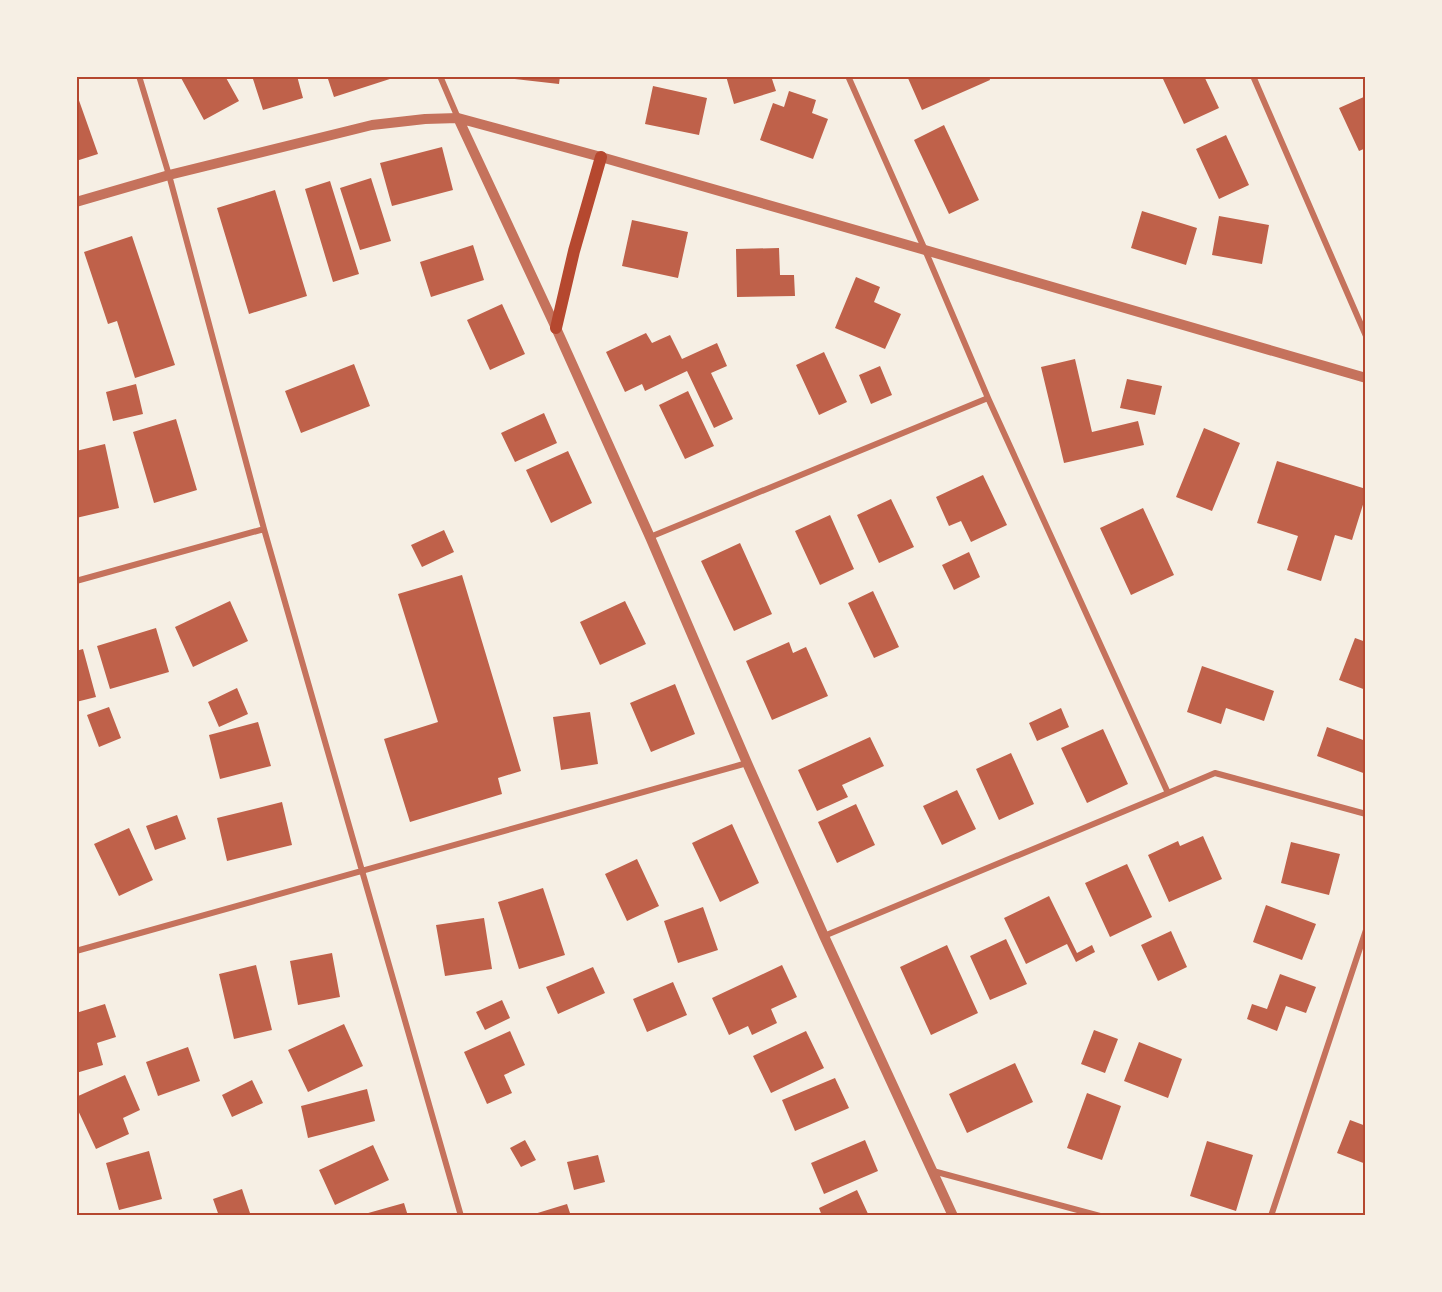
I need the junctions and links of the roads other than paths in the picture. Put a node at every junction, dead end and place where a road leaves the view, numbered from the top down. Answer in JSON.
{"nodes":[{"id":1,"x":139,"y":76,"type":"edge"},
{"id":2,"x":440,"y":76,"type":"edge"},
{"id":3,"x":848,"y":76,"type":"edge"},
{"id":4,"x":1253,"y":76,"type":"edge"},
{"id":5,"x":458,"y":118,"type":"junction"},
{"id":6,"x":601,"y":157,"type":"junction"},
{"id":7,"x":169,"y":175,"type":"junction"},
{"id":8,"x":76,"y":202,"type":"edge"},
{"id":9,"x":926,"y":250,"type":"junction"},
{"id":10,"x":556,"y":328,"type":"junction"},
{"id":11,"x":1365,"y":336,"type":"edge"},
{"id":12,"x":1365,"y":378,"type":"edge"},
{"id":13,"x":988,"y":398,"type":"junction"},
{"id":14,"x":264,"y":529,"type":"junction"},
{"id":15,"x":650,"y":537,"type":"junction"},
{"id":16,"x":76,"y":581,"type":"edge"},
{"id":17,"x":747,"y":763,"type":"junction"},
{"id":18,"x":1168,"y":794,"type":"junction"},
{"id":19,"x":1365,"y":814,"type":"edge"},
{"id":20,"x":362,"y":871,"type":"junction"},
{"id":21,"x":1365,"y":930,"type":"edge"},
{"id":22,"x":824,"y":936,"type":"junction"},
{"id":23,"x":76,"y":951,"type":"edge"},
{"id":24,"x":933,"y":1171,"type":"junction"},
{"id":25,"x":461,"y":1215,"type":"edge"},
{"id":26,"x":954,"y":1215,"type":"edge"},
{"id":27,"x":1100,"y":1215,"type":"edge"},
{"id":28,"x":1271,"y":1215,"type":"edge"}],
"edges":[{"from":1,"to":7,"type":"street"},
{"from":2,"to":5,"type":"street"},
{"from":3,"to":9,"type":"street"},
{"from":4,"to":11,"type":"street"},
{"from":5,"to":6,"type":"street"},
{"from":5,"to":7,"type":"street"},
{"from":5,"to":10,"type":"street"},
{"from":6,"to":9,"type":"street"},
{"from":6,"to":10,"type":"main road"},
{"from":7,"to":8,"type":"street"},
{"from":7,"to":14,"type":"street"},
{"from":9,"to":12,"type":"street"},
{"from":9,"to":13,"type":"street"},
{"from":10,"to":15,"type":"street"},
{"from":13,"to":15,"type":"street"},
{"from":13,"to":18,"type":"street"},
{"from":14,"to":16,"type":"street"},
{"from":14,"to":20,"type":"street"},
{"from":15,"to":17,"type":"street"},
{"from":17,"to":20,"type":"street"},
{"from":17,"to":22,"type":"street"},
{"from":18,"to":19,"type":"street"},
{"from":18,"to":22,"type":"street"},
{"from":20,"to":23,"type":"street"},
{"from":20,"to":25,"type":"street"},
{"from":21,"to":28,"type":"street"},
{"from":22,"to":24,"type":"street"},
{"from":24,"to":26,"type":"street"},
{"from":24,"to":27,"type":"street"}]}
